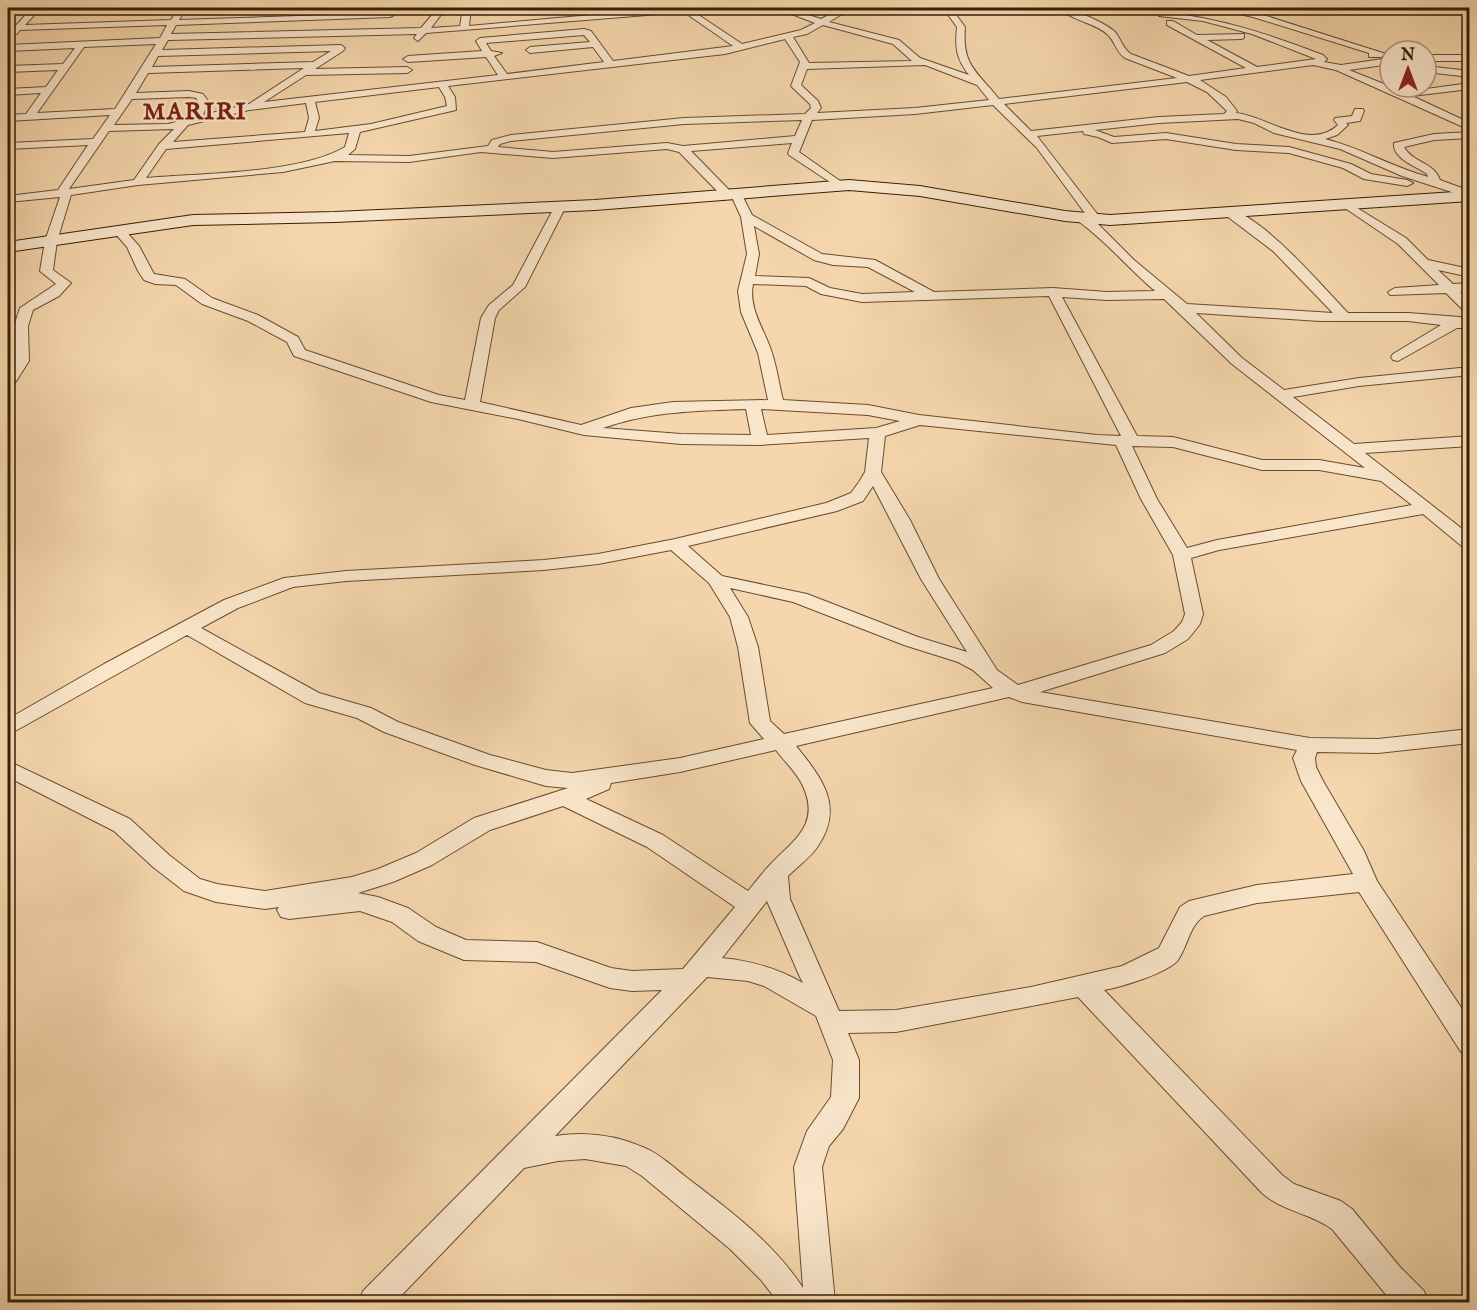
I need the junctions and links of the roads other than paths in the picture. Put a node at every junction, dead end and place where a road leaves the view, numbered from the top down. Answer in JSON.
{"nodes":[{"id":1,"x":36,"y":8,"type":"edge"},
{"id":2,"x":62,"y":8,"type":"edge"},
{"id":3,"x":182,"y":8,"type":"edge"},
{"id":4,"x":241,"y":8,"type":"edge"},
{"id":5,"x":316,"y":8,"type":"edge"},
{"id":6,"x":415,"y":8,"type":"edge"},
{"id":7,"x":442,"y":8,"type":"edge"},
{"id":8,"x":467,"y":8,"type":"edge"},
{"id":9,"x":596,"y":8,"type":"edge"},
{"id":10,"x":685,"y":8,"type":"edge"},
{"id":11,"x":711,"y":8,"type":"edge"},
{"id":12,"x":780,"y":8,"type":"edge"},
{"id":13,"x":848,"y":8,"type":"edge"},
{"id":14,"x":947,"y":8,"type":"edge"},
{"id":15,"x":1064,"y":8,"type":"edge"},
{"id":16,"x":1216,"y":8,"type":"edge"},
{"id":17,"x":393,"y":10,"type":"edge"},
{"id":18,"x":603,"y":14,"type":"junction"},
{"id":19,"x":1162,"y":14,"type":"dead end"},
{"id":20,"x":312,"y":18,"type":"junction"},
{"id":21,"x":235,"y":20,"type":"junction"},
{"id":22,"x":173,"y":22,"type":"junction"},
{"id":23,"x":821,"y":22,"type":"junction"},
{"id":24,"x":8,"y":23,"type":"edge"},
{"id":25,"x":19,"y":25,"type":"junction"},
{"id":26,"x":62,"y":26,"type":"junction"},
{"id":27,"x":464,"y":29,"type":"junction"},
{"id":28,"x":845,"y":30,"type":"junction"},
{"id":29,"x":424,"y":31,"type":"junction"},
{"id":30,"x":377,"y":32,"type":"junction"},
{"id":31,"x":793,"y":36,"type":"junction"},
{"id":32,"x":8,"y":39,"type":"edge"},
{"id":33,"x":164,"y":39,"type":"junction"},
{"id":34,"x":480,"y":41,"type":"junction"},
{"id":35,"x":1281,"y":41,"type":"junction"},
{"id":36,"x":470,"y":42,"type":"dead end"},
{"id":37,"x":82,"y":44,"type":"junction"},
{"id":38,"x":349,"y":44,"type":"junction"},
{"id":39,"x":424,"y":44,"type":"dead end"},
{"id":40,"x":596,"y":44,"type":"junction"},
{"id":41,"x":45,"y":46,"type":"junction"},
{"id":42,"x":741,"y":47,"type":"junction"},
{"id":43,"x":8,"y":48,"type":"edge"},
{"id":44,"x":521,"y":51,"type":"dead end"},
{"id":45,"x":510,"y":52,"type":"dead end"},
{"id":46,"x":155,"y":53,"type":"junction"},
{"id":47,"x":488,"y":53,"type":"junction"},
{"id":48,"x":1470,"y":57,"type":"edge"},
{"id":49,"x":1438,"y":58,"type":"edge"},
{"id":50,"x":1378,"y":61,"type":"edge"},
{"id":51,"x":1318,"y":62,"type":"junction"},
{"id":52,"x":1372,"y":62,"type":"junction"},
{"id":53,"x":923,"y":63,"type":"junction"},
{"id":54,"x":1378,"y":63,"type":"edge"},
{"id":55,"x":316,"y":64,"type":"junction"},
{"id":56,"x":610,"y":64,"type":"junction"},
{"id":57,"x":805,"y":66,"type":"junction"},
{"id":58,"x":65,"y":67,"type":"junction"},
{"id":59,"x":1337,"y":68,"type":"junction"},
{"id":60,"x":8,"y":69,"type":"edge"},
{"id":61,"x":1254,"y":69,"type":"junction"},
{"id":62,"x":145,"y":70,"type":"junction"},
{"id":63,"x":407,"y":70,"type":"junction"},
{"id":64,"x":1438,"y":70,"type":"edge"},
{"id":65,"x":305,"y":72,"type":"junction"},
{"id":66,"x":1470,"y":74,"type":"edge"},
{"id":67,"x":504,"y":76,"type":"junction"},
{"id":68,"x":1190,"y":78,"type":"junction"},
{"id":69,"x":978,"y":82,"type":"junction"},
{"id":70,"x":442,"y":84,"type":"junction"},
{"id":71,"x":1378,"y":85,"type":"edge"},
{"id":72,"x":1470,"y":86,"type":"edge"},
{"id":73,"x":421,"y":87,"type":"junction"},
{"id":74,"x":48,"y":90,"type":"junction"},
{"id":75,"x":1438,"y":90,"type":"edge"},
{"id":76,"x":8,"y":92,"type":"edge"},
{"id":77,"x":129,"y":96,"type":"junction"},
{"id":78,"x":1411,"y":99,"type":"edge"},
{"id":79,"x":310,"y":101,"type":"junction"},
{"id":80,"x":997,"y":103,"type":"junction"},
{"id":81,"x":249,"y":107,"type":"junction"},
{"id":82,"x":1359,"y":111,"type":"dead end"},
{"id":83,"x":117,"y":112,"type":"junction"},
{"id":84,"x":1228,"y":114,"type":"junction"},
{"id":85,"x":29,"y":117,"type":"junction"},
{"id":86,"x":808,"y":117,"type":"junction"},
{"id":87,"x":8,"y":118,"type":"edge"},
{"id":88,"x":196,"y":121,"type":"junction"},
{"id":89,"x":183,"y":125,"type":"junction"},
{"id":90,"x":1470,"y":127,"type":"edge"},
{"id":91,"x":105,"y":128,"type":"junction"},
{"id":92,"x":355,"y":129,"type":"junction"},
{"id":93,"x":1072,"y":130,"type":"junction"},
{"id":94,"x":1031,"y":134,"type":"junction"},
{"id":95,"x":1333,"y":134,"type":"junction"},
{"id":96,"x":309,"y":135,"type":"junction"},
{"id":97,"x":1470,"y":135,"type":"edge"},
{"id":98,"x":1307,"y":137,"type":"junction"},
{"id":99,"x":800,"y":138,"type":"junction"},
{"id":100,"x":1278,"y":138,"type":"dead end"},
{"id":101,"x":95,"y":142,"type":"junction"},
{"id":102,"x":8,"y":146,"type":"edge"},
{"id":103,"x":163,"y":146,"type":"junction"},
{"id":104,"x":492,"y":149,"type":"junction"},
{"id":105,"x":683,"y":149,"type":"junction"},
{"id":106,"x":1350,"y":149,"type":"junction"},
{"id":107,"x":337,"y":158,"type":"junction"},
{"id":108,"x":138,"y":182,"type":"junction"},
{"id":109,"x":1435,"y":182,"type":"junction"},
{"id":110,"x":839,"y":185,"type":"junction"},
{"id":111,"x":65,"y":193,"type":"junction"},
{"id":112,"x":731,"y":193,"type":"junction"},
{"id":113,"x":1465,"y":195,"type":"edge"},
{"id":114,"x":8,"y":199,"type":"edge"},
{"id":115,"x":560,"y":206,"type":"junction"},
{"id":116,"x":1349,"y":206,"type":"junction"},
{"id":117,"x":1232,"y":214,"type":"junction"},
{"id":118,"x":747,"y":217,"type":"junction"},
{"id":119,"x":1089,"y":219,"type":"junction"},
{"id":120,"x":119,"y":231,"type":"junction"},
{"id":121,"x":51,"y":241,"type":"junction"},
{"id":122,"x":8,"y":247,"type":"edge"},
{"id":123,"x":1425,"y":263,"type":"junction"},
{"id":124,"x":1470,"y":273,"type":"edge"},
{"id":125,"x":747,"y":280,"type":"junction"},
{"id":126,"x":1450,"y":287,"type":"junction"},
{"id":127,"x":1470,"y":287,"type":"edge"},
{"id":128,"x":1053,"y":292,"type":"junction"},
{"id":129,"x":1395,"y":292,"type":"dead end"},
{"id":130,"x":1167,"y":295,"type":"junction"},
{"id":131,"x":932,"y":296,"type":"junction"},
{"id":132,"x":1183,"y":308,"type":"junction"},
{"id":133,"x":1470,"y":309,"type":"edge"},
{"id":134,"x":1344,"y":317,"type":"junction"},
{"id":135,"x":23,"y":321,"type":"junction"},
{"id":136,"x":1465,"y":321,"type":"edge"},
{"id":137,"x":8,"y":323,"type":"edge"},
{"id":138,"x":1398,"y":357,"type":"dead end"},
{"id":139,"x":1470,"y":371,"type":"edge"},
{"id":140,"x":8,"y":383,"type":"edge"},
{"id":141,"x":1281,"y":395,"type":"junction"},
{"id":142,"x":776,"y":404,"type":"junction"},
{"id":143,"x":472,"y":405,"type":"junction"},
{"id":144,"x":753,"y":405,"type":"junction"},
{"id":145,"x":919,"y":420,"type":"junction"},
{"id":146,"x":584,"y":430,"type":"junction"},
{"id":147,"x":877,"y":433,"type":"junction"},
{"id":148,"x":760,"y":440,"type":"junction"},
{"id":149,"x":1127,"y":441,"type":"junction"},
{"id":150,"x":1467,"y":443,"type":"edge"},
{"id":151,"x":1348,"y":449,"type":"junction"},
{"id":152,"x":873,"y":472,"type":"junction"},
{"id":153,"x":1383,"y":476,"type":"junction"},
{"id":154,"x":1426,"y":508,"type":"junction"},
{"id":155,"x":675,"y":544,"type":"junction"},
{"id":156,"x":1470,"y":544,"type":"edge"},
{"id":157,"x":1182,"y":555,"type":"junction"},
{"id":158,"x":716,"y":580,"type":"junction"},
{"id":159,"x":188,"y":628,"type":"junction"},
{"id":160,"x":992,"y":676,"type":"junction"},
{"id":161,"x":1015,"y":691,"type":"junction"},
{"id":162,"x":8,"y":728,"type":"edge"},
{"id":163,"x":1470,"y":736,"type":"edge"},
{"id":164,"x":779,"y":742,"type":"junction"},
{"id":165,"x":1310,"y":745,"type":"junction"},
{"id":166,"x":8,"y":768,"type":"edge"},
{"id":167,"x":623,"y":773,"type":"junction"},
{"id":168,"x":565,"y":798,"type":"junction"},
{"id":169,"x":776,"y":873,"type":"junction"},
{"id":170,"x":1365,"y":882,"type":"junction"},
{"id":171,"x":246,"y":898,"type":"junction"},
{"id":172,"x":750,"y":905,"type":"junction"},
{"id":173,"x":695,"y":973,"type":"junction"},
{"id":174,"x":1084,"y":986,"type":"junction"},
{"id":175,"x":829,"y":1016,"type":"junction"},
{"id":176,"x":1470,"y":1044,"type":"edge"},
{"id":177,"x":515,"y":1157,"type":"junction"},
{"id":178,"x":374,"y":1302,"type":"edge"},
{"id":179,"x":795,"y":1302,"type":"edge"},
{"id":180,"x":820,"y":1302,"type":"edge"},
{"id":181,"x":1413,"y":1302,"type":"edge"}],
"edges":[{"from":1,"to":2,"type":"street"},
{"from":1,"to":25,"type":"street"},
{"from":3,"to":22,"type":"street"},
{"from":4,"to":21,"type":"street"},
{"from":5,"to":20,"type":"street"},
{"from":6,"to":17,"type":"street"},
{"from":7,"to":29,"type":"street"},
{"from":8,"to":27,"type":"street"},
{"from":9,"to":18,"type":"street"},
{"from":10,"to":11,"type":"street"},
{"from":10,"to":18,"type":"street"},
{"from":10,"to":42,"type":"street"},
{"from":12,"to":23,"type":"street"},
{"from":13,"to":23,"type":"street"},
{"from":14,"to":69,"type":"street"},
{"from":15,"to":68,"type":"street"},
{"from":16,"to":51,"type":"street"},
{"from":17,"to":20,"type":"street"},
{"from":17,"to":30,"type":"street"},
{"from":18,"to":27,"type":"street"},
{"from":19,"to":35,"type":"street"},
{"from":20,"to":21,"type":"street"},
{"from":21,"to":22,"type":"street"},
{"from":22,"to":26,"type":"street"},
{"from":22,"to":33,"type":"street"},
{"from":23,"to":28,"type":"street"},
{"from":23,"to":31,"type":"street"},
{"from":24,"to":25,"type":"street"},
{"from":25,"to":26,"type":"street"},
{"from":25,"to":32,"type":"street"},
{"from":26,"to":41,"type":"street"},
{"from":27,"to":29,"type":"street"},
{"from":27,"to":34,"type":"street"},
{"from":28,"to":31,"type":"street"},
{"from":28,"to":53,"type":"street"},
{"from":29,"to":30,"type":"street"},
{"from":29,"to":39,"type":"street"},
{"from":30,"to":33,"type":"street"},
{"from":30,"to":38,"type":"street"},
{"from":31,"to":42,"type":"street"},
{"from":31,"to":57,"type":"street"},
{"from":33,"to":37,"type":"street"},
{"from":33,"to":46,"type":"street"},
{"from":34,"to":36,"type":"street"},
{"from":34,"to":40,"type":"street"},
{"from":34,"to":47,"type":"street"},
{"from":35,"to":51,"type":"street"},
{"from":35,"to":61,"type":"street"},
{"from":37,"to":41,"type":"street"},
{"from":37,"to":58,"type":"street"},
{"from":38,"to":46,"type":"street"},
{"from":38,"to":55,"type":"street"},
{"from":40,"to":44,"type":"street"},
{"from":40,"to":56,"type":"street"},
{"from":41,"to":43,"type":"street"},
{"from":42,"to":56,"type":"street"},
{"from":45,"to":47,"type":"street"},
{"from":46,"to":62,"type":"street"},
{"from":47,"to":63,"type":"street"},
{"from":47,"to":67,"type":"street"},
{"from":48,"to":49,"type":"street"},
{"from":50,"to":52,"type":"street"},
{"from":51,"to":59,"type":"street"},
{"from":51,"to":61,"type":"street"},
{"from":52,"to":54,"type":"street"},
{"from":52,"to":59,"type":"street"},
{"from":53,"to":57,"type":"street"},
{"from":53,"to":69,"type":"street"},
{"from":55,"to":62,"type":"street"},
{"from":55,"to":65,"type":"street"},
{"from":56,"to":67,"type":"street"},
{"from":57,"to":86,"type":"street"},
{"from":58,"to":60,"type":"street"},
{"from":58,"to":74,"type":"street"},
{"from":59,"to":71,"type":"street"},
{"from":61,"to":68,"type":"street"},
{"from":62,"to":77,"type":"street"},
{"from":63,"to":65,"type":"street"},
{"from":63,"to":73,"type":"street"},
{"from":64,"to":66,"type":"street"},
{"from":65,"to":81,"type":"street"},
{"from":67,"to":70,"type":"street"},
{"from":68,"to":80,"type":"street"},
{"from":68,"to":84,"type":"street"},
{"from":69,"to":80,"type":"street"},
{"from":70,"to":73,"type":"street"},
{"from":70,"to":92,"type":"street"},
{"from":72,"to":75,"type":"street"},
{"from":73,"to":79,"type":"street"},
{"from":74,"to":76,"type":"street"},
{"from":74,"to":85,"type":"street"},
{"from":77,"to":83,"type":"street"},
{"from":77,"to":88,"type":"street"},
{"from":78,"to":90,"type":"street"},
{"from":79,"to":81,"type":"street"},
{"from":79,"to":96,"type":"street"},
{"from":80,"to":86,"type":"street"},
{"from":80,"to":94,"type":"street"},
{"from":81,"to":88,"type":"street"},
{"from":82,"to":95,"type":"street"},
{"from":83,"to":85,"type":"street"},
{"from":83,"to":91,"type":"street"},
{"from":84,"to":93,"type":"street"},
{"from":84,"to":98,"type":"street"},
{"from":85,"to":87,"type":"street"},
{"from":86,"to":99,"type":"street"},
{"from":86,"to":104,"type":"street"},
{"from":88,"to":89,"type":"street"},
{"from":89,"to":91,"type":"street"},
{"from":89,"to":103,"type":"street"},
{"from":91,"to":101,"type":"street"},
{"from":92,"to":96,"type":"street"},
{"from":92,"to":107,"type":"street"},
{"from":93,"to":94,"type":"street"},
{"from":93,"to":113,"type":"street"},
{"from":94,"to":119,"type":"street"},
{"from":95,"to":98,"type":"street"},
{"from":95,"to":106,"type":"street"},
{"from":96,"to":103,"type":"street"},
{"from":97,"to":109,"type":"street"},
{"from":98,"to":100,"type":"street"},
{"from":98,"to":106,"type":"street"},
{"from":99,"to":105,"type":"street"},
{"from":99,"to":110,"type":"street"},
{"from":101,"to":102,"type":"street"},
{"from":101,"to":111,"type":"street"},
{"from":103,"to":108,"type":"street"},
{"from":104,"to":105,"type":"street"},
{"from":104,"to":107,"type":"street"},
{"from":105,"to":112,"type":"street"},
{"from":106,"to":109,"type":"street"},
{"from":107,"to":108,"type":"street"},
{"from":108,"to":111,"type":"street"},
{"from":109,"to":113,"type":"street"},
{"from":110,"to":112,"type":"street"},
{"from":110,"to":119,"type":"street"},
{"from":111,"to":114,"type":"street"},
{"from":111,"to":121,"type":"street"},
{"from":112,"to":115,"type":"street"},
{"from":112,"to":118,"type":"street"},
{"from":113,"to":116,"type":"street"},
{"from":115,"to":120,"type":"street"},
{"from":115,"to":143,"type":"street"},
{"from":116,"to":117,"type":"street"},
{"from":116,"to":123,"type":"street"},
{"from":117,"to":119,"type":"street"},
{"from":117,"to":134,"type":"street"},
{"from":118,"to":125,"type":"street"},
{"from":118,"to":131,"type":"street"},
{"from":119,"to":130,"type":"street"},
{"from":120,"to":121,"type":"street"},
{"from":120,"to":143,"type":"street"},
{"from":121,"to":122,"type":"street"},
{"from":121,"to":135,"type":"street"},
{"from":123,"to":124,"type":"street"},
{"from":123,"to":126,"type":"street"},
{"from":125,"to":131,"type":"street"},
{"from":125,"to":142,"type":"street"},
{"from":126,"to":127,"type":"street"},
{"from":126,"to":129,"type":"street"},
{"from":126,"to":133,"type":"street"},
{"from":128,"to":130,"type":"street"},
{"from":128,"to":131,"type":"street"},
{"from":128,"to":149,"type":"street"},
{"from":130,"to":132,"type":"street"},
{"from":132,"to":134,"type":"street"},
{"from":132,"to":141,"type":"street"},
{"from":134,"to":136,"type":"street"},
{"from":135,"to":137,"type":"street"},
{"from":135,"to":140,"type":"street"},
{"from":136,"to":138,"type":"street"},
{"from":139,"to":141,"type":"street"},
{"from":141,"to":151,"type":"street"},
{"from":142,"to":144,"type":"street"},
{"from":142,"to":145,"type":"street"},
{"from":143,"to":146,"type":"street"},
{"from":144,"to":146,"type":"street"},
{"from":144,"to":148,"type":"street"},
{"from":145,"to":147,"type":"street"},
{"from":145,"to":149,"type":"street"},
{"from":146,"to":148,"type":"street"},
{"from":147,"to":148,"type":"street"},
{"from":147,"to":152,"type":"street"},
{"from":149,"to":153,"type":"street"},
{"from":149,"to":157,"type":"street"},
{"from":150,"to":151,"type":"street"},
{"from":151,"to":153,"type":"street"},
{"from":152,"to":155,"type":"street"},
{"from":152,"to":160,"type":"street"},
{"from":153,"to":154,"type":"street"},
{"from":154,"to":156,"type":"street"},
{"from":154,"to":157,"type":"street"},
{"from":155,"to":158,"type":"street"},
{"from":155,"to":159,"type":"street"},
{"from":157,"to":161,"type":"street"},
{"from":158,"to":160,"type":"street"},
{"from":158,"to":164,"type":"street"},
{"from":159,"to":162,"type":"street"},
{"from":159,"to":167,"type":"street"},
{"from":160,"to":161,"type":"street"},
{"from":161,"to":164,"type":"street"},
{"from":161,"to":165,"type":"street"},
{"from":163,"to":165,"type":"street"},
{"from":164,"to":167,"type":"street"},
{"from":164,"to":169,"type":"street"},
{"from":165,"to":170,"type":"street"},
{"from":166,"to":171,"type":"street"},
{"from":167,"to":168,"type":"street"},
{"from":168,"to":171,"type":"street"},
{"from":168,"to":172,"type":"street"},
{"from":169,"to":172,"type":"street"},
{"from":169,"to":175,"type":"street"},
{"from":170,"to":174,"type":"street"},
{"from":170,"to":176,"type":"street"},
{"from":171,"to":173,"type":"street"},
{"from":172,"to":173,"type":"street"},
{"from":173,"to":175,"type":"street"},
{"from":173,"to":177,"type":"street"},
{"from":174,"to":175,"type":"street"},
{"from":174,"to":181,"type":"street"},
{"from":175,"to":180,"type":"street"},
{"from":177,"to":178,"type":"street"},
{"from":177,"to":179,"type":"street"}]}
